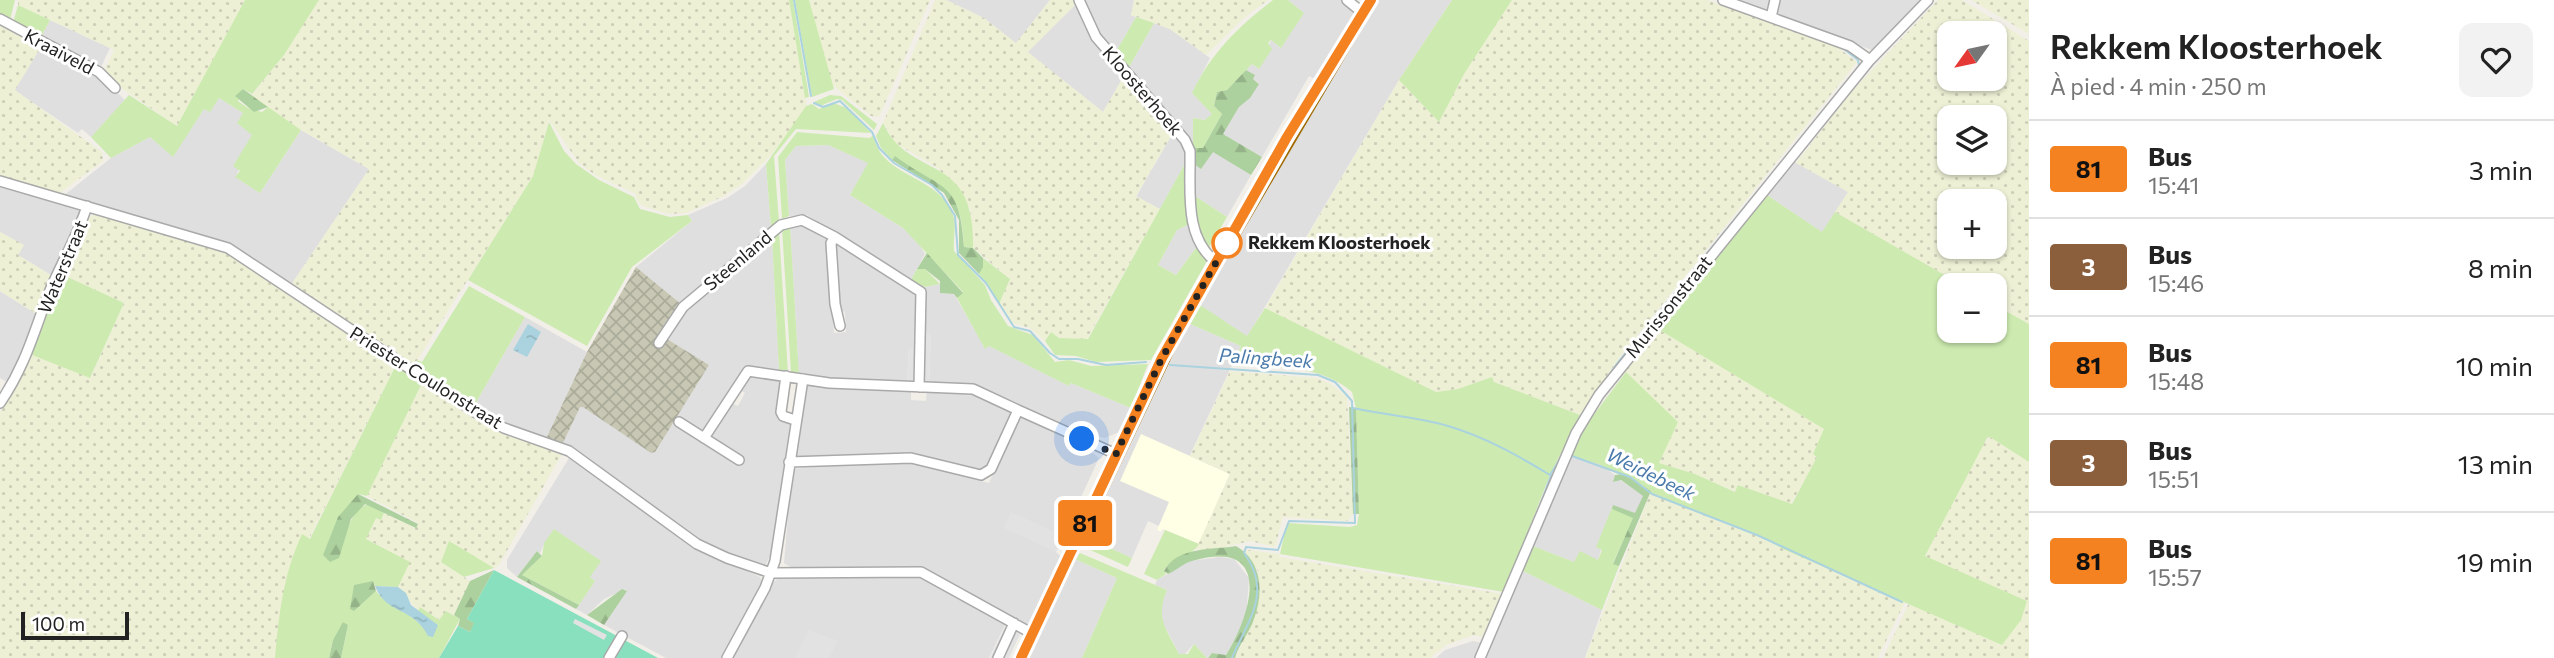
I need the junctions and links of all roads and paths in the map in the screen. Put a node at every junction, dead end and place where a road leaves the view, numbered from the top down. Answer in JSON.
{"nodes":[{"id":1,"x":1079,"y":0,"type":"edge"},
{"id":2,"x":1347,"y":0,"type":"edge"},
{"id":3,"x":1371,"y":0,"type":"edge"},
{"id":4,"x":1723,"y":0,"type":"edge"},
{"id":5,"x":1775,"y":0,"type":"edge"},
{"id":6,"x":1928,"y":0,"type":"edge"},
{"id":7,"x":1363,"y":13,"type":"junction"},
{"id":8,"x":1771,"y":17,"type":"junction"},
{"id":9,"x":0,"y":19,"type":"edge"},
{"id":10,"x":1870,"y":60,"type":"junction"},
{"id":11,"x":115,"y":88,"type":"dead end"},
{"id":12,"x":0,"y":181,"type":"edge"},
{"id":13,"x":87,"y":206,"type":"junction"},
{"id":14,"x":835,"y":237,"type":"junction"},
{"id":15,"x":1216,"y":262,"type":"junction"},
{"id":16,"x":840,"y":326,"type":"dead end"},
{"id":17,"x":659,"y":343,"type":"dead end"},
{"id":18,"x":786,"y":376,"type":"junction"},
{"id":19,"x":803,"y":379,"type":"junction"},
{"id":20,"x":919,"y":387,"type":"junction"},
{"id":21,"x":0,"y":402,"type":"edge"},
{"id":22,"x":1018,"y":410,"type":"junction"},
{"id":23,"x":795,"y":420,"type":"junction"},
{"id":24,"x":678,"y":422,"type":"dead end"},
{"id":25,"x":704,"y":438,"type":"junction"},
{"id":26,"x":1116,"y":454,"type":"junction"},
{"id":27,"x":739,"y":460,"type":"dead end"},
{"id":28,"x":789,"y":462,"type":"junction"},
{"id":29,"x":771,"y":573,"type":"junction"},
{"id":30,"x":1014,"y":623,"type":"junction"},
{"id":31,"x":1033,"y":634,"type":"junction"},
{"id":32,"x":622,"y":636,"type":"dead end"},
{"id":33,"x":609,"y":658,"type":"edge"},
{"id":34,"x":727,"y":658,"type":"edge"},
{"id":35,"x":998,"y":658,"type":"edge"},
{"id":36,"x":1021,"y":658,"type":"edge"},
{"id":37,"x":1480,"y":658,"type":"edge"}],
"edges":[{"from":1,"to":15,"type":"street","name":"Kloosterhoek"},
{"from":2,"to":7,"type":"street"},
{"from":3,"to":7,"type":"main road"},
{"from":4,"to":8,"type":"street"},
{"from":5,"to":8,"type":"street"},
{"from":6,"to":10,"type":"street","name":"Murissonstraat"},
{"from":7,"to":15,"type":"main road"},
{"from":8,"to":10,"type":"street"},
{"from":9,"to":11,"type":"street","name":"Kraaiveld"},
{"from":10,"to":37,"type":"street","name":"Murissonstraat"},
{"from":12,"to":13,"type":"street","name":"Priester Coulonstraat"},
{"from":13,"to":21,"type":"street","name":"Waterstraat"},
{"from":13,"to":29,"type":"street","name":"Priester Coulonstraat"},
{"from":14,"to":16,"type":"street"},
{"from":14,"to":17,"type":"street","name":"Steenland"},
{"from":14,"to":20,"type":"street","name":"Steenland"},
{"from":15,"to":26,"type":"main road"},
{"from":18,"to":19,"type":"street"},
{"from":18,"to":23,"type":"street"},
{"from":18,"to":25,"type":"street"},
{"from":19,"to":20,"type":"street"},
{"from":19,"to":23,"type":"street"},
{"from":20,"to":22,"type":"street"},
{"from":22,"to":26,"type":"street"},
{"from":22,"to":28,"type":"street"},
{"from":23,"to":28,"type":"street"},
{"from":24,"to":25,"type":"street"},
{"from":25,"to":27,"type":"street"},
{"from":26,"to":31,"type":"main road"},
{"from":28,"to":29,"type":"street"},
{"from":29,"to":30,"type":"street","name":"Priester Coulonstraat"},
{"from":29,"to":34,"type":"street"},
{"from":30,"to":31,"type":"street","name":"Priester Coulonstraat"},
{"from":30,"to":35,"type":"street"},
{"from":31,"to":36,"type":"main road"},
{"from":32,"to":33,"type":"street"}]}
